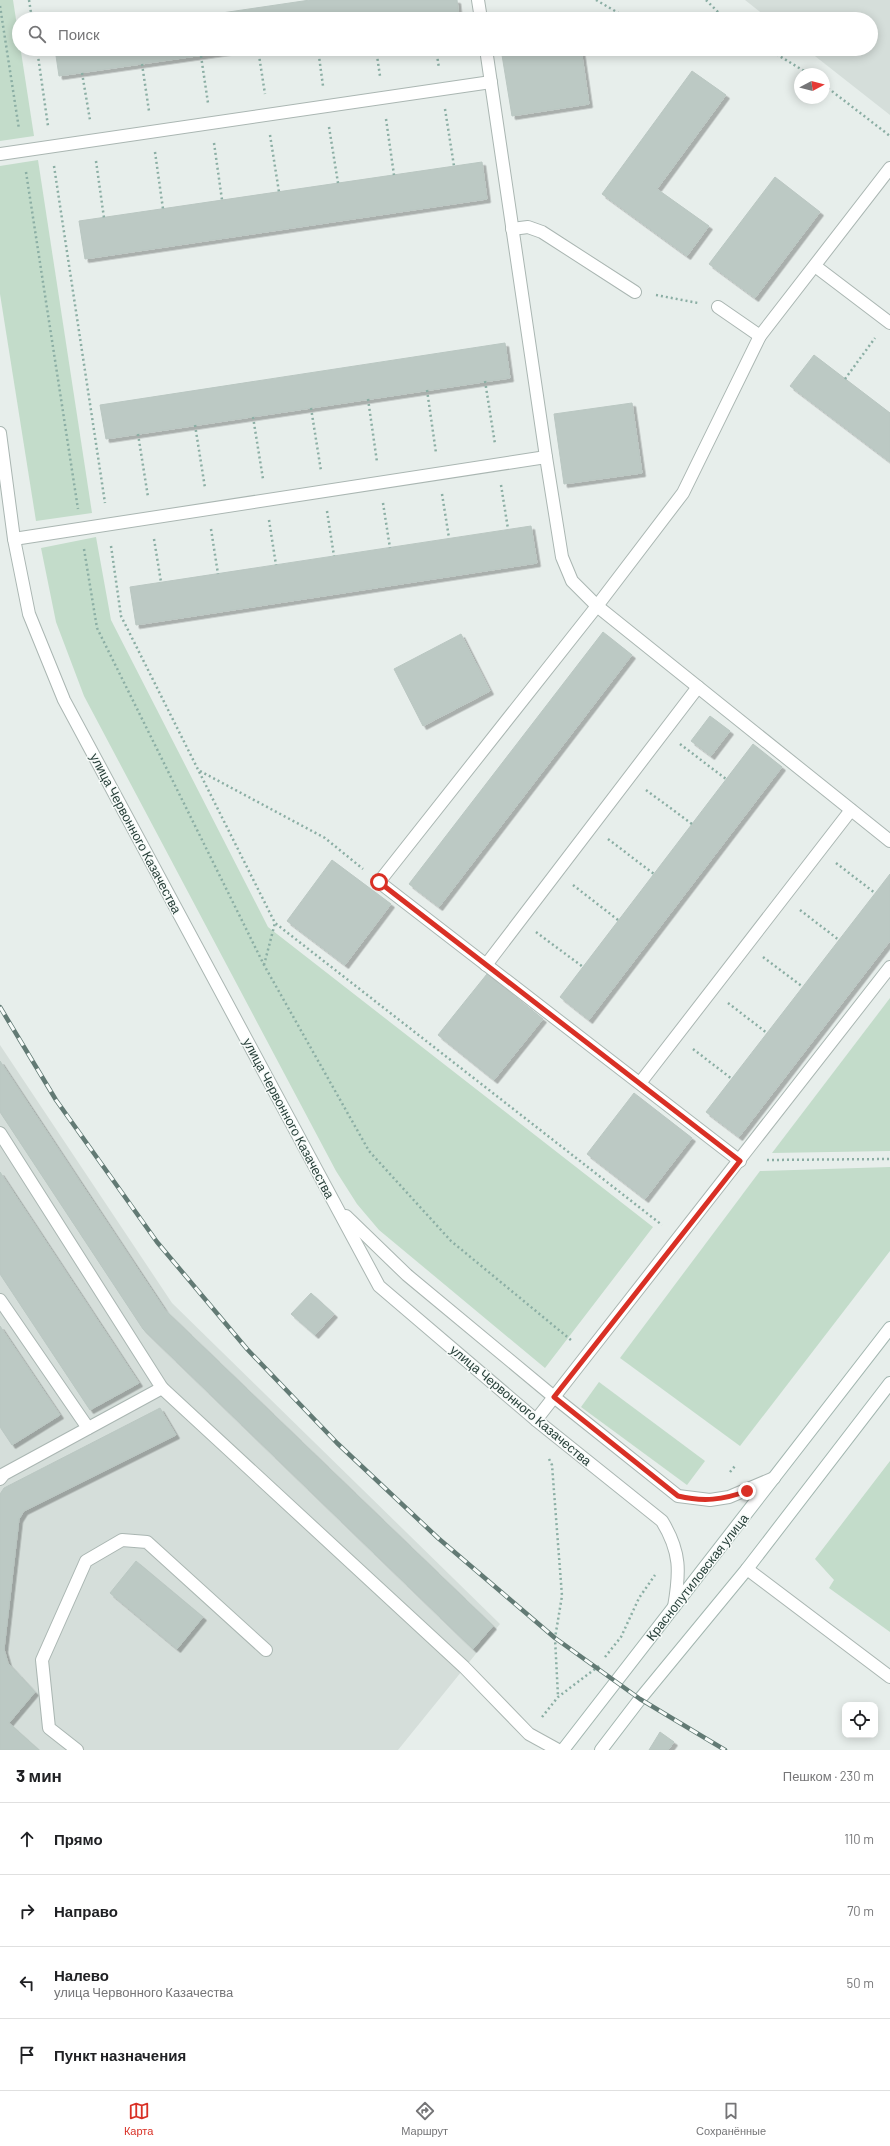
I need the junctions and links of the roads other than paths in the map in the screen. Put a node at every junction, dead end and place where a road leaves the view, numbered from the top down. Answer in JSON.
{"nodes":[{"id":1,"x":478,"y":0,"type":"edge"},
{"id":2,"x":480,"y":12,"type":"edge"},
{"id":3,"x":487,"y":56,"type":"edge"},
{"id":4,"x":491,"y":82,"type":"junction"},
{"id":5,"x":0,"y":154,"type":"edge"},
{"id":6,"x":890,"y":168,"type":"edge"},
{"id":7,"x":512,"y":229,"type":"junction"},
{"id":8,"x":815,"y":266,"type":"junction"},
{"id":9,"x":635,"y":292,"type":"road end"},
{"id":10,"x":718,"y":307,"type":"road end"},
{"id":11,"x":889,"y":322,"type":"edge"},
{"id":12,"x":760,"y":336,"type":"junction"},
{"id":13,"x":0,"y":433,"type":"edge"},
{"id":14,"x":546,"y":458,"type":"junction"},
{"id":15,"x":14,"y":539,"type":"junction"},
{"id":16,"x":597,"y":606,"type":"junction"},
{"id":17,"x":698,"y":687,"type":"junction"},
{"id":18,"x":851,"y":810,"type":"junction"},
{"id":19,"x":890,"y":841,"type":"edge"},
{"id":20,"x":486,"y":965,"type":"junction"},
{"id":21,"x":890,"y":966,"type":"edge"},
{"id":22,"x":640,"y":1084,"type":"junction"},
{"id":23,"x":0,"y":1133,"type":"edge"},
{"id":24,"x":740,"y":1161,"type":"junction"},
{"id":25,"x":338,"y":1209,"type":"junction"},
{"id":26,"x":0,"y":1300,"type":"edge"},
{"id":27,"x":890,"y":1328,"type":"edge"},
{"id":28,"x":890,"y":1383,"type":"edge"},
{"id":29,"x":162,"y":1388,"type":"junction"},
{"id":30,"x":554,"y":1397,"type":"junction"},
{"id":31,"x":536,"y":1420,"type":"junction"},
{"id":32,"x":88,"y":1428,"type":"junction"},
{"id":33,"x":1,"y":1474,"type":"edge"},
{"id":34,"x":774,"y":1478,"type":"junction"},
{"id":35,"x":747,"y":1569,"type":"junction"},
{"id":36,"x":674,"y":1607,"type":"junction"},
{"id":37,"x":266,"y":1650,"type":"dead end"},
{"id":38,"x":890,"y":1677,"type":"edge"},
{"id":39,"x":77,"y":1750,"type":"edge"},
{"id":40,"x":558,"y":1750,"type":"edge"},
{"id":41,"x":564,"y":1750,"type":"edge"},
{"id":42,"x":602,"y":1750,"type":"edge"}],
"edges":[{"from":1,"to":2,"type":"street"},
{"from":3,"to":4,"type":"street"},
{"from":4,"to":5,"type":"street"},
{"from":4,"to":7,"type":"street"},
{"from":6,"to":8,"type":"street"},
{"from":7,"to":9,"type":"street"},
{"from":7,"to":14,"type":"street"},
{"from":8,"to":11,"type":"street"},
{"from":8,"to":12,"type":"street"},
{"from":10,"to":12,"type":"street"},
{"from":12,"to":16,"type":"street"},
{"from":13,"to":15,"type":"street","name":"улица Червонного Казачества"},
{"from":14,"to":15,"type":"street"},
{"from":14,"to":16,"type":"street"},
{"from":15,"to":25,"type":"street","name":"улица Червонного Казачества"},
{"from":16,"to":17,"type":"street"},
{"from":16,"to":20,"type":"street"},
{"from":17,"to":18,"type":"street"},
{"from":17,"to":20,"type":"street"},
{"from":18,"to":19,"type":"street"},
{"from":18,"to":22,"type":"street"},
{"from":20,"to":22,"type":"street"},
{"from":21,"to":24,"type":"street"},
{"from":22,"to":24,"type":"street"},
{"from":23,"to":29,"type":"street"},
{"from":24,"to":30,"type":"street"},
{"from":25,"to":30,"type":"street","name":"улица Червонного Казачества"},
{"from":25,"to":31,"type":"street","name":"улица Червонного Казачества"},
{"from":26,"to":32,"type":"street"},
{"from":27,"to":34,"type":"street","name":"Краснопутиловская улица"},
{"from":28,"to":35,"type":"street"},
{"from":29,"to":32,"type":"street"},
{"from":29,"to":40,"type":"street"},
{"from":30,"to":31,"type":"street"},
{"from":30,"to":34,"type":"street","name":"улица Червонного Казачества"},
{"from":31,"to":36,"type":"street","name":"улица Червонного Казачества"},
{"from":32,"to":33,"type":"street"},
{"from":34,"to":36,"type":"street","name":"Краснопутиловская улица"},
{"from":35,"to":38,"type":"street"},
{"from":35,"to":42,"type":"street"},
{"from":36,"to":41,"type":"street","name":"Краснопутиловская улица"},
{"from":37,"to":39,"type":"street"}]}
